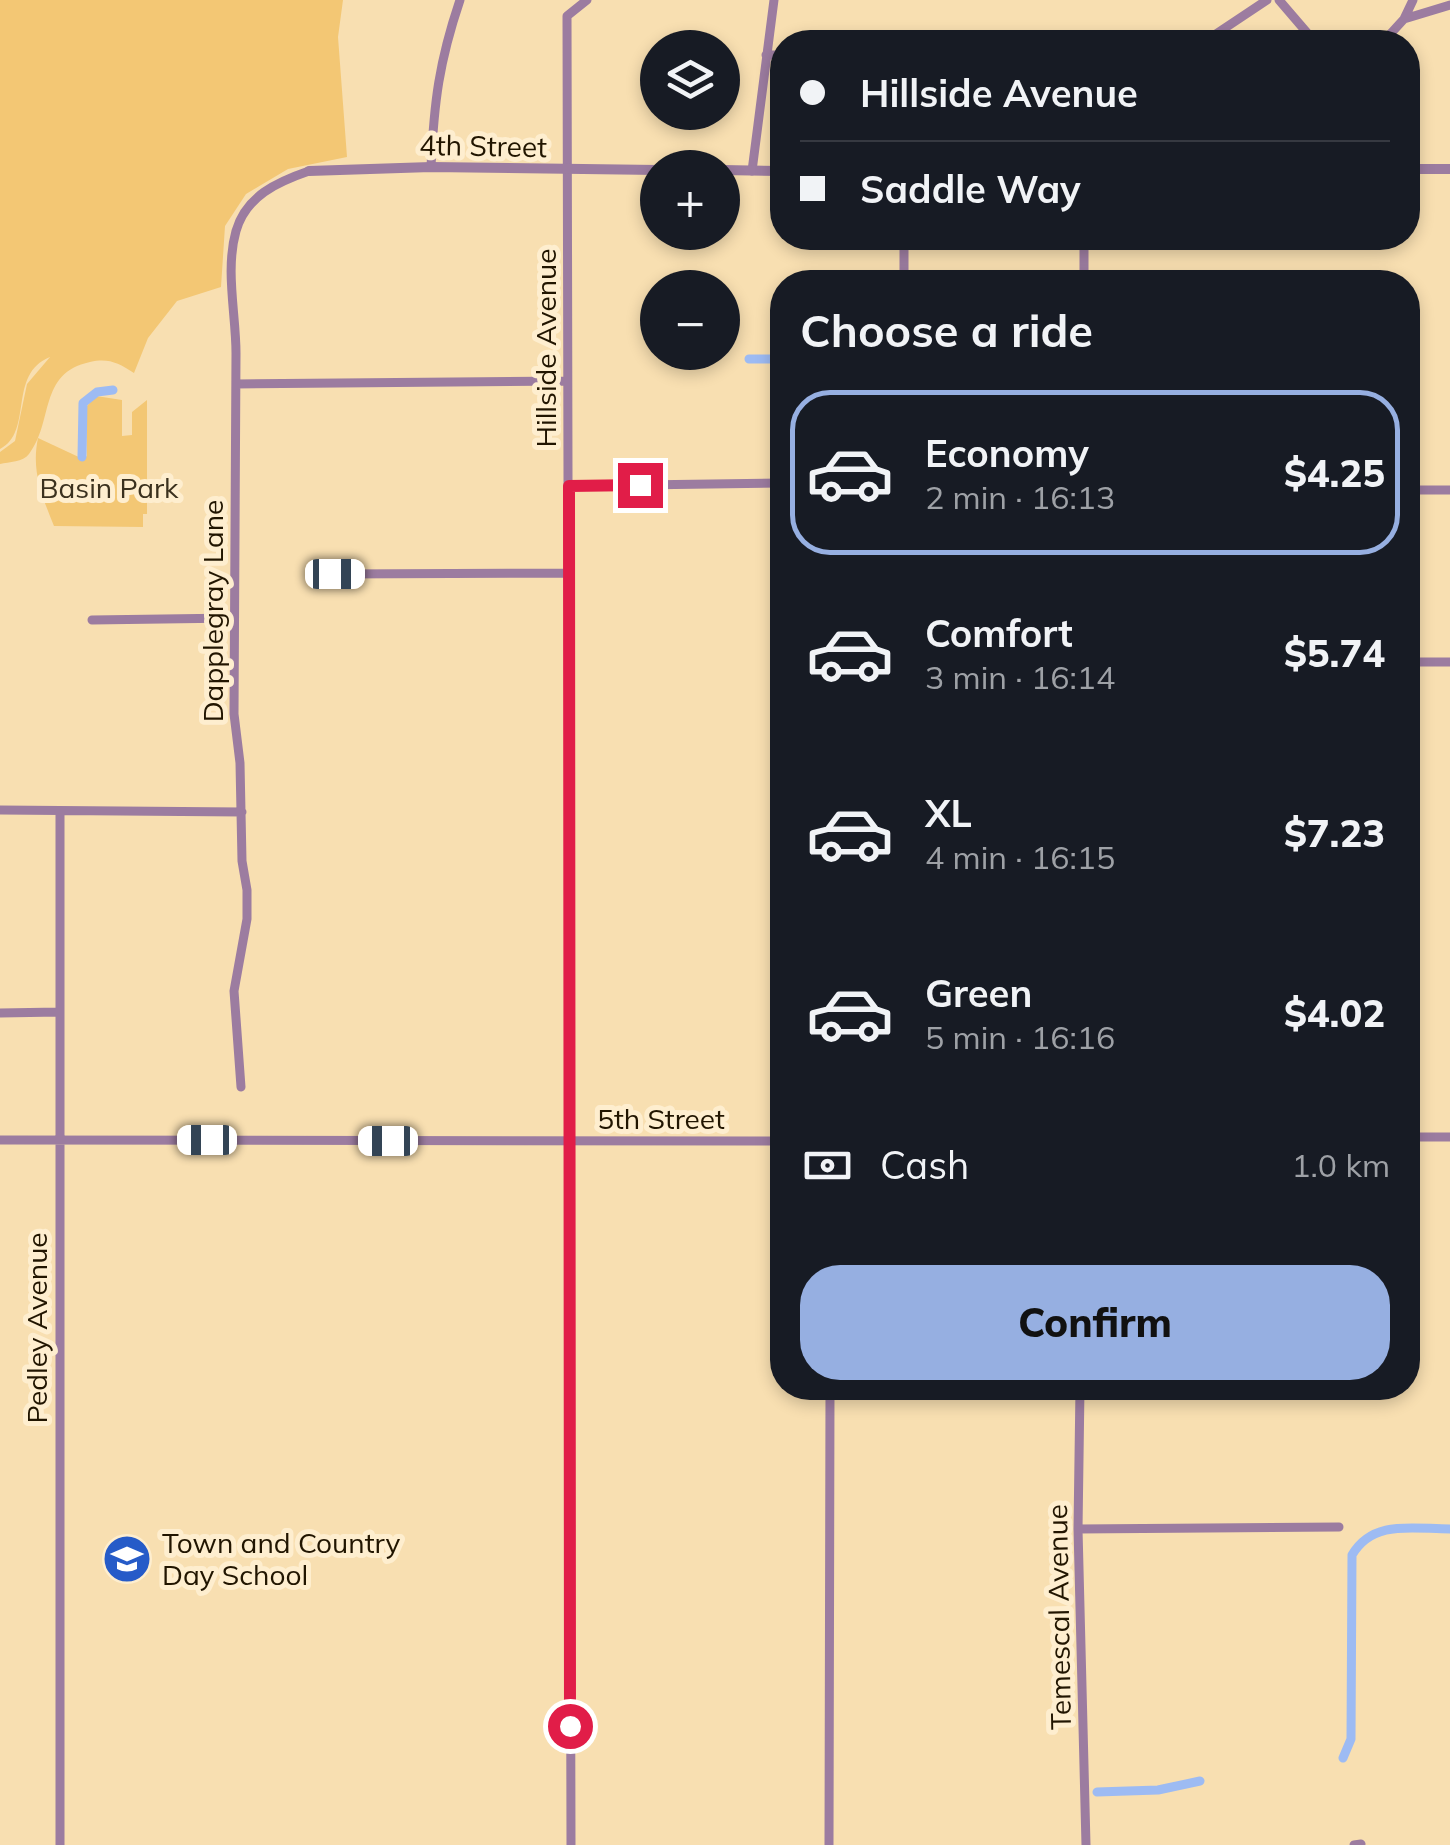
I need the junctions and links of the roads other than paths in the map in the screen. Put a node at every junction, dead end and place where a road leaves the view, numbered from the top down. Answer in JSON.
{"nodes":[{"id":1,"x":460,"y":0,"type":"edge"},
{"id":2,"x":587,"y":0,"type":"edge"},
{"id":3,"x":774,"y":0,"type":"edge"},
{"id":4,"x":1267,"y":0,"type":"edge"},
{"id":5,"x":1279,"y":0,"type":"edge"},
{"id":6,"x":1413,"y":0,"type":"edge"},
{"id":7,"x":1450,"y":5,"type":"edge"},
{"id":8,"x":1404,"y":20,"type":"junction"},
{"id":9,"x":1222,"y":30,"type":"edge"},
{"id":10,"x":1305,"y":30,"type":"edge"},
{"id":11,"x":1394,"y":30,"type":"edge"},
{"id":12,"x":766,"y":55,"type":"junction"},
{"id":13,"x":770,"y":55,"type":"edge"},
{"id":14,"x":430,"y":167,"type":"junction"},
{"id":15,"x":1420,"y":169,"type":"edge"},
{"id":16,"x":1450,"y":169,"type":"edge"},
{"id":17,"x":568,"y":170,"type":"junction"},
{"id":18,"x":640,"y":170,"type":"edge"},
{"id":19,"x":740,"y":170,"type":"edge"},
{"id":20,"x":752,"y":170,"type":"junction"},
{"id":21,"x":309,"y":171,"type":"joint"},
{"id":22,"x":770,"y":171,"type":"edge"},
{"id":23,"x":567,"y":381,"type":"junction"},
{"id":24,"x":236,"y":384,"type":"junction"},
{"id":25,"x":770,"y":483,"type":"edge"},
{"id":26,"x":569,"y":486,"type":"junction"},
{"id":27,"x":1420,"y":490,"type":"edge"},
{"id":28,"x":1450,"y":490,"type":"edge"},
{"id":29,"x":568,"y":573,"type":"junction"},
{"id":30,"x":335,"y":574,"type":"dead end"},
{"id":31,"x":234,"y":618,"type":"junction"},
{"id":32,"x":92,"y":620,"type":"dead end"},
{"id":33,"x":1420,"y":662,"type":"edge"},
{"id":34,"x":1450,"y":662,"type":"edge"},
{"id":35,"x":0,"y":810,"type":"edge"},
{"id":36,"x":60,"y":812,"type":"junction"},
{"id":37,"x":242,"y":812,"type":"junction"},
{"id":38,"x":59,"y":1012,"type":"junction"},
{"id":39,"x":0,"y":1013,"type":"edge"},
{"id":40,"x":241,"y":1087,"type":"dead end"},
{"id":41,"x":1420,"y":1137,"type":"edge"},
{"id":42,"x":1450,"y":1137,"type":"edge"},
{"id":43,"x":0,"y":1140,"type":"edge"},
{"id":44,"x":59,"y":1140,"type":"junction"},
{"id":45,"x":770,"y":1141,"type":"edge"},
{"id":46,"x":570,"y":1142,"type":"junction"},
{"id":47,"x":830,"y":1400,"type":"edge"},
{"id":48,"x":1080,"y":1400,"type":"edge"},
{"id":49,"x":1339,"y":1527,"type":"dead end"},
{"id":50,"x":1078,"y":1529,"type":"junction"},
{"id":51,"x":60,"y":1845,"type":"edge"},
{"id":52,"x":571,"y":1845,"type":"edge"},
{"id":53,"x":828,"y":1845,"type":"edge"},
{"id":54,"x":1086,"y":1845,"type":"edge"}],
"edges":[{"from":1,"to":14,"type":"street"},
{"from":2,"to":17,"type":"street","name":"Hillside Avenue"},
{"from":3,"to":12,"type":"street"},
{"from":4,"to":9,"type":"street"},
{"from":5,"to":10,"type":"street"},
{"from":6,"to":8,"type":"street"},
{"from":7,"to":8,"type":"street"},
{"from":8,"to":11,"type":"street"},
{"from":12,"to":13,"type":"street"},
{"from":12,"to":20,"type":"street"},
{"from":14,"to":17,"type":"street","name":"4th Street"},
{"from":14,"to":21,"type":"street","name":"4th Street"},
{"from":15,"to":16,"type":"street"},
{"from":17,"to":18,"type":"street","name":"4th Street"},
{"from":17,"to":23,"type":"street","name":"Hillside Avenue"},
{"from":19,"to":20,"type":"street"},
{"from":20,"to":22,"type":"street"},
{"from":21,"to":24,"type":"street","name":"Dapplegray Lane"},
{"from":23,"to":24,"type":"street"},
{"from":23,"to":26,"type":"street","name":"Hillside Avenue"},
{"from":24,"to":31,"type":"street","name":"Dapplegray Lane"},
{"from":25,"to":26,"type":"street"},
{"from":26,"to":29,"type":"street","name":"Hillside Avenue"},
{"from":27,"to":28,"type":"street"},
{"from":29,"to":30,"type":"street"},
{"from":29,"to":46,"type":"street","name":"Hillside Avenue"},
{"from":31,"to":32,"type":"street"},
{"from":31,"to":37,"type":"street","name":"Dapplegray Lane"},
{"from":33,"to":34,"type":"street"},
{"from":35,"to":36,"type":"street"},
{"from":36,"to":37,"type":"street"},
{"from":36,"to":38,"type":"street","name":"Pedley Avenue"},
{"from":37,"to":40,"type":"street","name":"Dapplegray Lane"},
{"from":38,"to":39,"type":"street"},
{"from":38,"to":44,"type":"street","name":"Pedley Avenue"},
{"from":41,"to":42,"type":"street"},
{"from":43,"to":44,"type":"street","name":"5th Street"},
{"from":44,"to":46,"type":"street","name":"5th Street"},
{"from":44,"to":51,"type":"street","name":"Pedley Avenue"},
{"from":45,"to":46,"type":"street","name":"5th Street"},
{"from":46,"to":52,"type":"street","name":"Hillside Avenue"},
{"from":47,"to":53,"type":"street"},
{"from":48,"to":50,"type":"street","name":"Temescal Avenue"},
{"from":49,"to":50,"type":"street"},
{"from":50,"to":54,"type":"street","name":"Temescal Avenue"}]}
